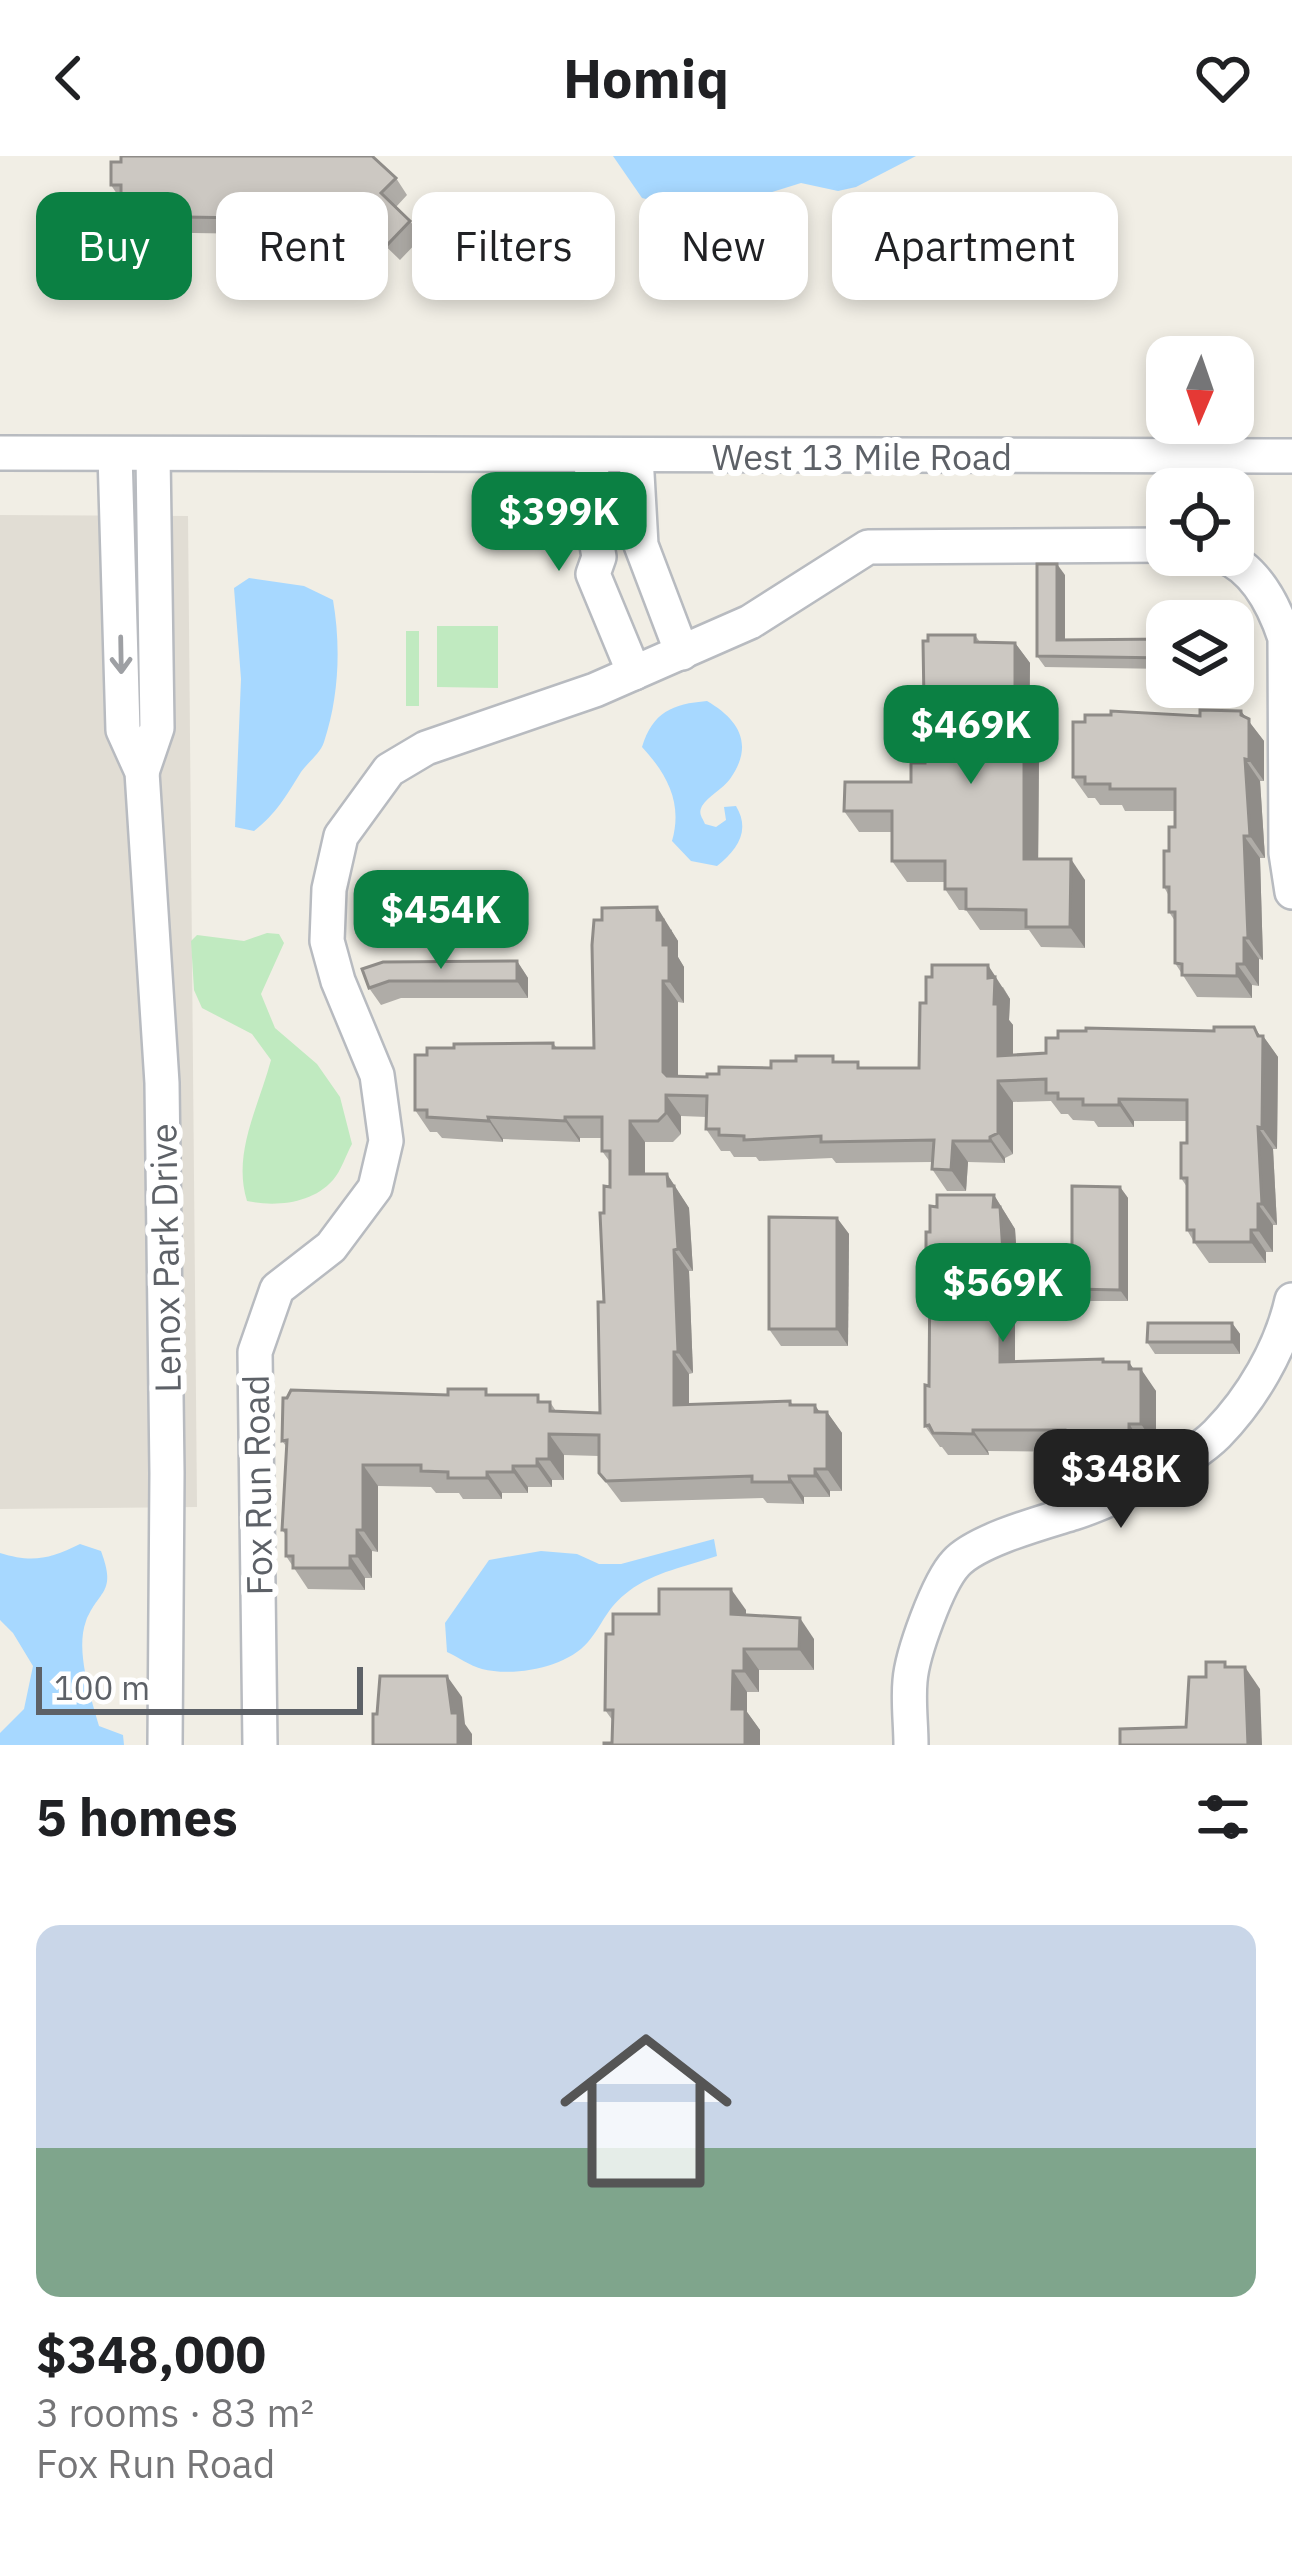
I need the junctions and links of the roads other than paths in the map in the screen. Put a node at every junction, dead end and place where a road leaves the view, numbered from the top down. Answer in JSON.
{"nodes":[{"id":1,"x":0,"y":453,"type":"edge"},
{"id":2,"x":115,"y":454,"type":"junction"},
{"id":3,"x":153,"y":454,"type":"junction"},
{"id":4,"x":592,"y":455,"type":"junction"},
{"id":5,"x":636,"y":455,"type":"junction"},
{"id":6,"x":1292,"y":456,"type":"edge"},
{"id":7,"x":1146,"y":545,"type":"edge"},
{"id":8,"x":1251,"y":576,"type":"edge"},
{"id":9,"x":120,"y":592,"type":"junction"},
{"id":10,"x":156,"y":592,"type":"junction"},
{"id":11,"x":655,"y":664,"type":"junction"},
{"id":12,"x":142,"y":772,"type":"junction"},
{"id":13,"x":1292,"y":892,"type":"edge"},
{"id":14,"x":1292,"y":1300,"type":"edge"},
{"id":15,"x":164,"y":1745,"type":"edge"},
{"id":16,"x":260,"y":1745,"type":"edge"},
{"id":17,"x":911,"y":1745,"type":"edge"}],
"edges":[{"from":1,"to":2,"type":"street","name":"West 13 Mile Road"},
{"from":2,"to":3,"type":"street","name":"West 13 Mile Road"},
{"from":2,"to":9,"type":"street","name":"Lenox Park Drive"},
{"from":3,"to":4,"type":"street","name":"West 13 Mile Road"},
{"from":3,"to":10,"type":"street","name":"Lenox Park Drive"},
{"from":4,"to":5,"type":"street","name":"West 13 Mile Road"},
{"from":4,"to":11,"type":"street"},
{"from":5,"to":6,"type":"street","name":"West 13 Mile Road"},
{"from":5,"to":11,"type":"street"},
{"from":7,"to":11,"type":"street","name":"Fox Run Road"},
{"from":8,"to":13,"type":"street"},
{"from":9,"to":10,"type":"street"},
{"from":9,"to":12,"type":"street","name":"Lenox Park Drive","one_way":true},
{"from":10,"to":12,"type":"street","name":"Lenox Park Drive"},
{"from":11,"to":16,"type":"street","name":"Fox Run Road"},
{"from":12,"to":15,"type":"street","name":"Lenox Park Drive"},
{"from":14,"to":17,"type":"street"}]}
